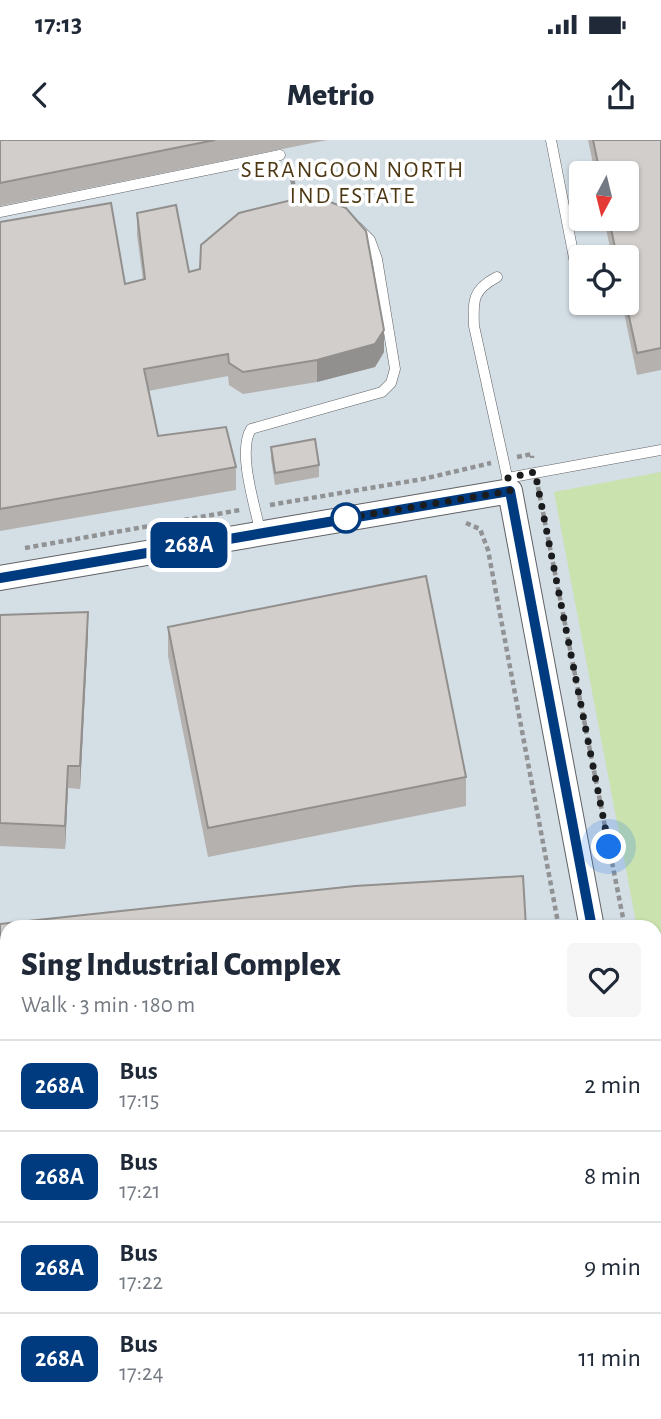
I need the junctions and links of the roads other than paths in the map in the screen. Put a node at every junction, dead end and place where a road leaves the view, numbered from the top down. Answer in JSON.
{"nodes":[{"id":1,"x":551,"y":140,"type":"edge"},
{"id":2,"x":284,"y":157,"type":"road end"},
{"id":3,"x":0,"y":212,"type":"edge"},
{"id":4,"x":351,"y":221,"type":"edge"},
{"id":5,"x":572,"y":245,"type":"edge"},
{"id":6,"x":497,"y":278,"type":"dead end"},
{"id":7,"x":661,"y":450,"type":"edge"},
{"id":8,"x":509,"y":484,"type":"junction"},
{"id":9,"x":261,"y":532,"type":"junction"},
{"id":10,"x":0,"y":578,"type":"edge"},
{"id":11,"x":591,"y":920,"type":"edge"}],
"edges":[{"from":1,"to":5,"type":"lane"},
{"from":2,"to":3,"type":"lane"},
{"from":4,"to":9,"type":"lane"},
{"from":6,"to":8,"type":"lane"},
{"from":7,"to":8,"type":"lane"},
{"from":8,"to":9,"type":"street"},
{"from":8,"to":11,"type":"street"},
{"from":9,"to":10,"type":"street"}]}
